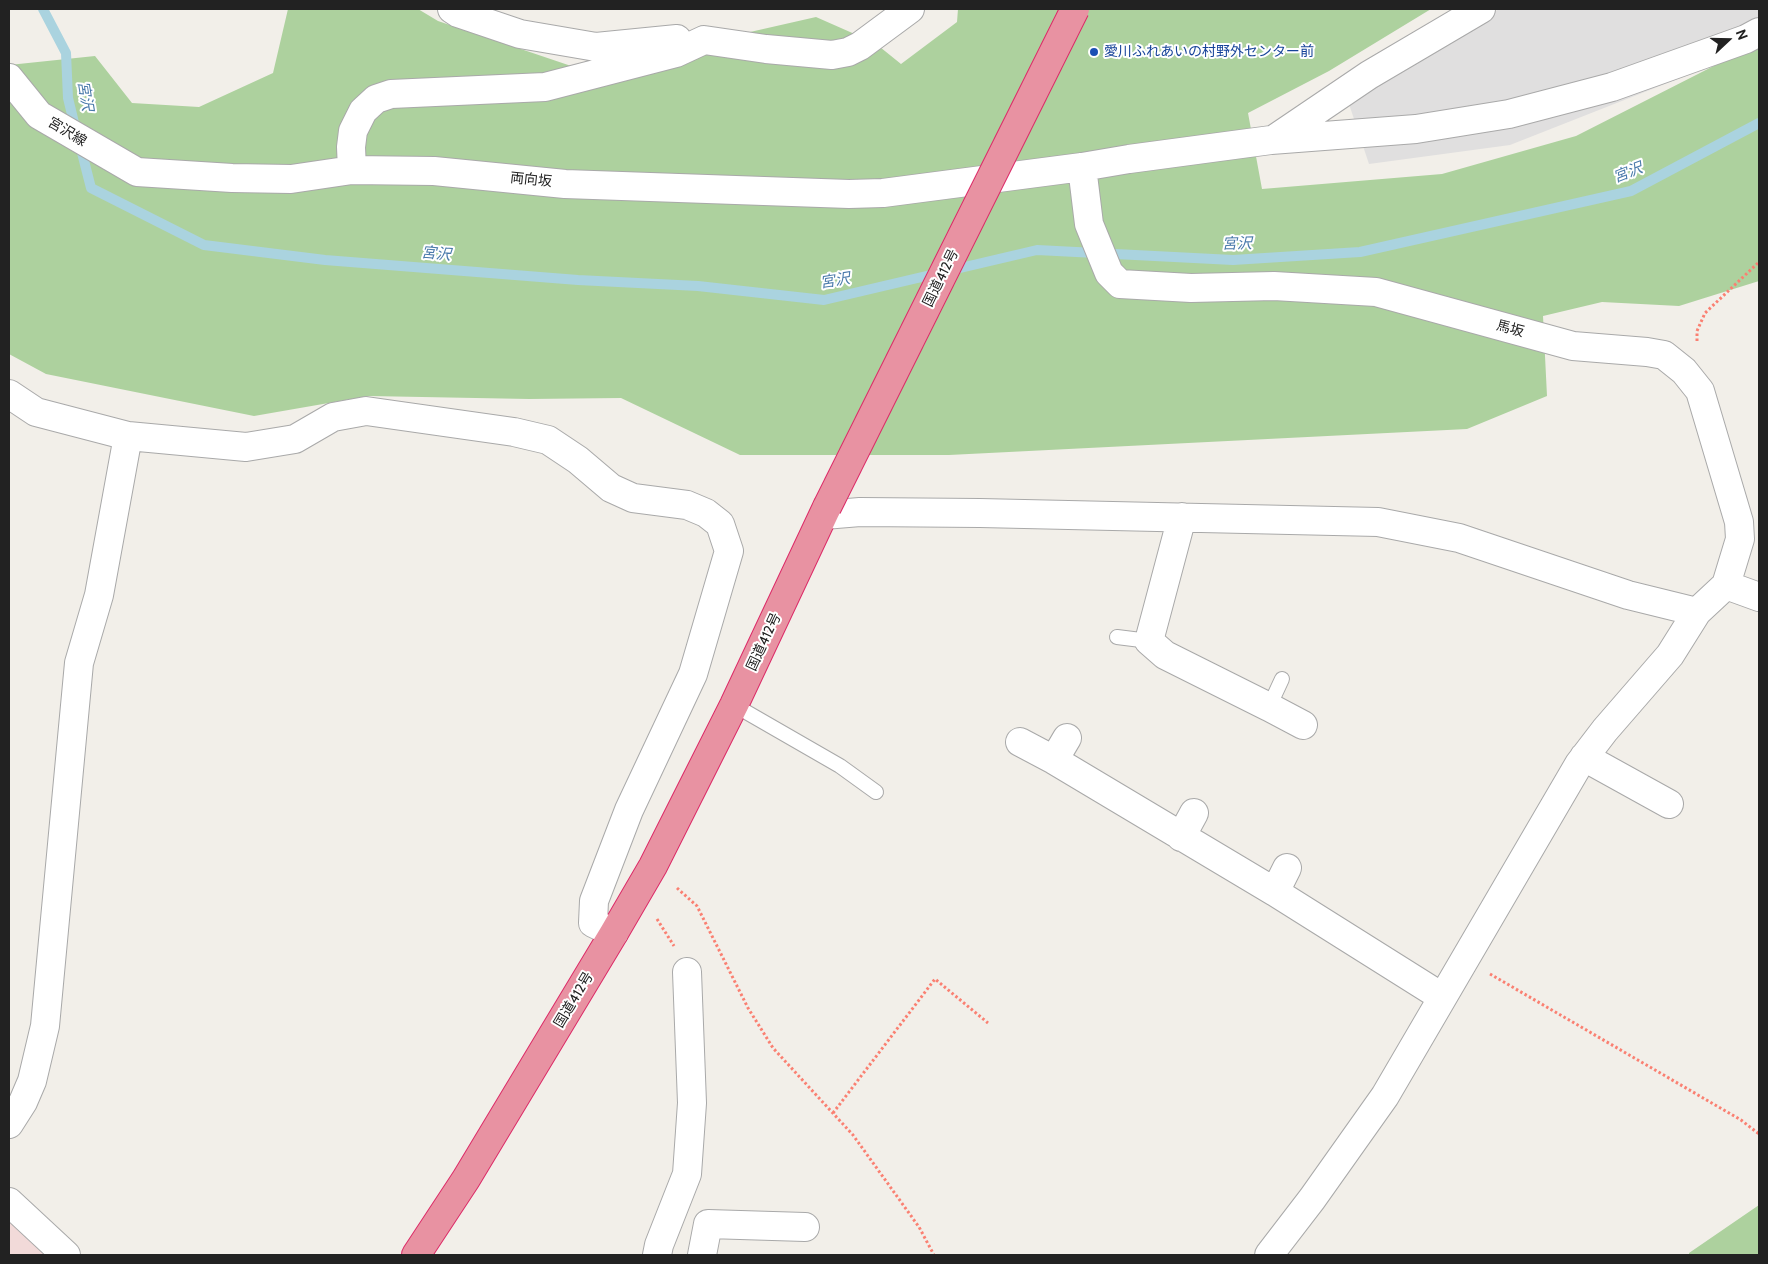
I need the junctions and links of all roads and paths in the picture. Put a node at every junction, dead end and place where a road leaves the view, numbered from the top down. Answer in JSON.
{"nodes":[{"id":1,"x":452,"y":9,"type":"edge"},
{"id":2,"x":910,"y":9,"type":"edge"},
{"id":3,"x":1075,"y":9,"type":"edge"},
{"id":4,"x":1480,"y":9,"type":"edge"},
{"id":5,"x":1759,"y":32,"type":"edge"},
{"id":6,"x":704,"y":40,"type":"junction"},
{"id":7,"x":9,"y":78,"type":"edge"},
{"id":8,"x":1271,"y":140,"type":"junction"},
{"id":9,"x":1082,"y":167,"type":"junction"},
{"id":10,"x":352,"y":170,"type":"junction"},
{"id":11,"x":137,"y":172,"type":"joint"},
{"id":12,"x":1759,"y":262,"type":"edge"},
{"id":13,"x":1684,"y":370,"type":"junction"},
{"id":14,"x":9,"y":394,"type":"edge"},
{"id":15,"x":128,"y":436,"type":"junction"},
{"id":16,"x":826,"y":511,"type":"junction"},
{"id":17,"x":1182,"y":517,"type":"junction"},
{"id":18,"x":1726,"y":585,"type":"junction"},
{"id":19,"x":1759,"y":597,"type":"edge"},
{"id":20,"x":1697,"y":612,"type":"junction"},
{"id":21,"x":1117,"y":637,"type":"dead end"},
{"id":22,"x":1150,"y":641,"type":"junction"},
{"id":23,"x":1282,"y":679,"type":"dead end"},
{"id":24,"x":734,"y":705,"type":"junction"},
{"id":25,"x":1269,"y":707,"type":"junction"},
{"id":26,"x":1303,"y":725,"type":"dead end"},
{"id":27,"x":1020,"y":742,"type":"dead end"},
{"id":28,"x":1584,"y":758,"type":"junction"},
{"id":29,"x":876,"y":792,"type":"dead end"},
{"id":30,"x":1669,"y":804,"type":"dead end"},
{"id":31,"x":1194,"y":813,"type":"dead end"},
{"id":32,"x":1181,"y":837,"type":"junction"},
{"id":33,"x":1287,"y":868,"type":"dead end"},
{"id":34,"x":650,"y":870,"type":"junction"},
{"id":35,"x":1275,"y":892,"type":"junction"},
{"id":36,"x":637,"y":893,"type":"junction"},
{"id":37,"x":614,"y":933,"type":"junction"},
{"id":38,"x":1464,"y":959,"type":"junction"},
{"id":39,"x":687,"y":972,"type":"joint"},
{"id":40,"x":1442,"y":997,"type":"junction"},
{"id":41,"x":988,"y":1023,"type":"dead end"},
{"id":42,"x":833,"y":1113,"type":"junction"},
{"id":43,"x":9,"y":1124,"type":"edge"},
{"id":44,"x":1759,"y":1134,"type":"edge"},
{"id":45,"x":9,"y":1202,"type":"edge"},
{"id":46,"x":805,"y":1227,"type":"dead end"},
{"id":47,"x":66,"y":1255,"type":"edge"},
{"id":48,"x":416,"y":1255,"type":"edge"},
{"id":49,"x":657,"y":1255,"type":"edge"},
{"id":50,"x":702,"y":1255,"type":"edge"},
{"id":51,"x":934,"y":1255,"type":"edge"},
{"id":52,"x":1269,"y":1255,"type":"edge"}],
"edges":[{"from":1,"to":6,"type":"street"},
{"from":2,"to":6,"type":"street"},
{"from":3,"to":16,"type":"highway","name":"国道412号","bridge":true},
{"from":4,"to":8,"type":"street"},
{"from":5,"to":8,"type":"street","name":"両向坂"},
{"from":6,"to":10,"type":"street"},
{"from":7,"to":11,"type":"street","name":"宮沢線"},
{"from":8,"to":9,"type":"street","name":"両向坂"},
{"from":9,"to":10,"type":"street","name":"両向坂"},
{"from":9,"to":13,"type":"street","name":"馬坂"},
{"from":10,"to":11,"type":"street","name":"両向坂"},
{"from":12,"to":13,"type":"path"},
{"from":13,"to":18,"type":"street","name":"馬坂"},
{"from":14,"to":15,"type":"street"},
{"from":15,"to":37,"type":"street"},
{"from":15,"to":43,"type":"street"},
{"from":16,"to":17,"type":"street"},
{"from":16,"to":24,"type":"highway","name":"国道412号"},
{"from":17,"to":20,"type":"street"},
{"from":17,"to":22,"type":"street"},
{"from":18,"to":19,"type":"street"},
{"from":18,"to":20,"type":"street"},
{"from":20,"to":28,"type":"street"},
{"from":21,"to":22,"type":"lane"},
{"from":22,"to":25,"type":"street"},
{"from":23,"to":25,"type":"lane"},
{"from":24,"to":29,"type":"lane"},
{"from":24,"to":34,"type":"highway","name":"国道412号"},
{"from":25,"to":26,"type":"street"},
{"from":27,"to":32,"type":"street"},
{"from":28,"to":30,"type":"street"},
{"from":28,"to":38,"type":"street"},
{"from":31,"to":32,"type":"street"},
{"from":32,"to":35,"type":"street"},
{"from":33,"to":35,"type":"street"},
{"from":34,"to":36,"type":"highway","name":"国道412号"},
{"from":34,"to":42,"type":"path"},
{"from":35,"to":40,"type":"street"},
{"from":36,"to":37,"type":"highway","name":"国道412号"},
{"from":36,"to":39,"type":"path"},
{"from":37,"to":48,"type":"highway","name":"国道412号"},
{"from":38,"to":40,"type":"street"},
{"from":38,"to":44,"type":"path"},
{"from":39,"to":49,"type":"street"},
{"from":40,"to":52,"type":"street"},
{"from":41,"to":42,"type":"path"},
{"from":42,"to":51,"type":"path"},
{"from":45,"to":47,"type":"street"},
{"from":46,"to":50,"type":"street"}]}
